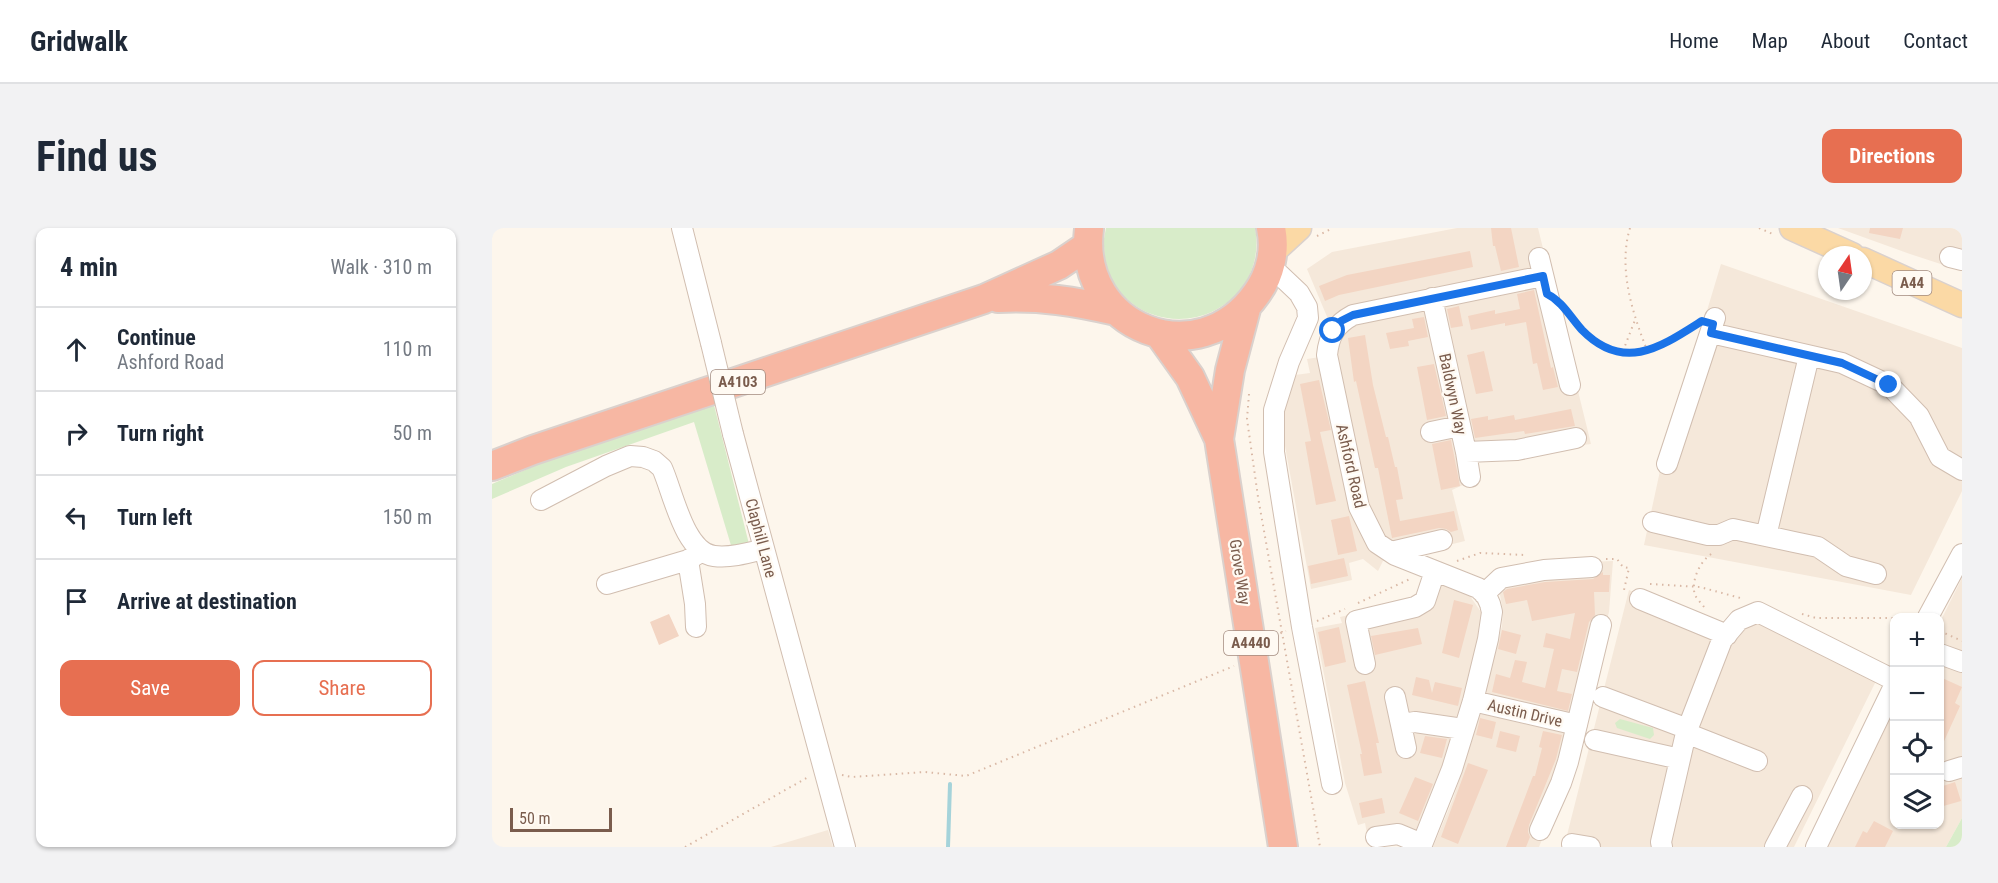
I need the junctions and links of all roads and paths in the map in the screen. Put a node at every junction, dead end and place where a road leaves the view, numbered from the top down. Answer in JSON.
{"nodes":[{"id":1,"x":682,"y":228,"type":"edge"},
{"id":2,"x":1299,"y":228,"type":"edge"},
{"id":3,"x":1630,"y":228,"type":"edge"},
{"id":4,"x":1792,"y":228,"type":"edge"},
{"id":5,"x":1088,"y":237,"type":"edge"},
{"id":6,"x":1833,"y":246,"type":"edge"},
{"id":7,"x":1271,"y":249,"type":"edge"},
{"id":8,"x":1872,"y":262,"type":"edge"},
{"id":9,"x":1872,"y":264,"type":"edge"},
{"id":10,"x":1962,"y":294,"type":"edge"},
{"id":11,"x":1432,"y":298,"type":"junction"},
{"id":12,"x":984,"y":299,"type":"junction"},
{"id":13,"x":1962,"y":306,"type":"edge"},
{"id":14,"x":1246,"y":309,"type":"junction"},
{"id":15,"x":1116,"y":311,"type":"junction"},
{"id":16,"x":1569,"y":314,"type":"dead end"},
{"id":17,"x":1635,"y":320,"type":"junction"},
{"id":18,"x":1713,"y":325,"type":"junction"},
{"id":19,"x":1160,"y":334,"type":"junction"},
{"id":20,"x":1647,"y":351,"type":"junction"},
{"id":21,"x":1623,"y":352,"type":"junction"},
{"id":22,"x":1809,"y":356,"type":"junction"},
{"id":23,"x":1570,"y":385,"type":"dead end"},
{"id":24,"x":1460,"y":426,"type":"junction"},
{"id":25,"x":1431,"y":432,"type":"dead end"},
{"id":26,"x":1576,"y":438,"type":"dead end"},
{"id":27,"x":1219,"y":439,"type":"junction"},
{"id":28,"x":1466,"y":452,"type":"junction"},
{"id":29,"x":1667,"y":464,"type":"dead end"},
{"id":30,"x":492,"y":466,"type":"edge"},
{"id":31,"x":1962,"y":470,"type":"edge"},
{"id":32,"x":1470,"y":477,"type":"dead end"},
{"id":33,"x":540,"y":500,"type":"dead end"},
{"id":34,"x":1653,"y":522,"type":"dead end"},
{"id":35,"x":1766,"y":536,"type":"junction"},
{"id":36,"x":1442,"y":540,"type":"dead end"},
{"id":37,"x":764,"y":549,"type":"junction"},
{"id":38,"x":1719,"y":550,"type":"dead end"},
{"id":39,"x":1391,"y":552,"type":"junction"},
{"id":40,"x":1962,"y":554,"type":"edge"},
{"id":41,"x":694,"y":555,"type":"junction"},
{"id":42,"x":1592,"y":567,"type":"dead end"},
{"id":43,"x":1435,"y":571,"type":"junction"},
{"id":44,"x":1876,"y":574,"type":"dead end"},
{"id":45,"x":607,"y":584,"type":"dead end"},
{"id":46,"x":1484,"y":594,"type":"junction"},
{"id":47,"x":1640,"y":599,"type":"dead end"},
{"id":48,"x":1704,"y":607,"type":"dead end"},
{"id":49,"x":1932,"y":613,"type":"edge"},
{"id":50,"x":1601,"y":625,"type":"dead end"},
{"id":51,"x":696,"y":627,"type":"dead end"},
{"id":52,"x":1944,"y":634,"type":"edge"},
{"id":53,"x":1727,"y":635,"type":"junction"},
{"id":54,"x":1962,"y":641,"type":"edge"},
{"id":55,"x":1944,"y":655,"type":"edge"},
{"id":56,"x":1962,"y":662,"type":"edge"},
{"id":57,"x":1365,"y":664,"type":"dead end"},
{"id":58,"x":1234,"y":666,"type":"dead end"},
{"id":59,"x":1890,"y":678,"type":"edge"},
{"id":60,"x":1890,"y":694,"type":"edge"},
{"id":61,"x":1594,"y":697,"type":"junction"},
{"id":62,"x":1395,"y":698,"type":"dead end"},
{"id":63,"x":1473,"y":701,"type":"junction"},
{"id":64,"x":1402,"y":724,"type":"junction"},
{"id":65,"x":1577,"y":725,"type":"junction"},
{"id":66,"x":1463,"y":729,"type":"junction"},
{"id":67,"x":1687,"y":731,"type":"junction"},
{"id":68,"x":1595,"y":740,"type":"dead end"},
{"id":69,"x":1406,"y":748,"type":"dead end"},
{"id":70,"x":1680,"y":759,"type":"junction"},
{"id":71,"x":1757,"y":761,"type":"dead end"},
{"id":72,"x":825,"y":772,"type":"junction"},
{"id":73,"x":1332,"y":784,"type":"dead end"},
{"id":74,"x":1802,"y":796,"type":"dead end"},
{"id":75,"x":1540,"y":830,"type":"dead end"},
{"id":76,"x":1376,"y":837,"type":"dead end"},
{"id":77,"x":1422,"y":846,"type":"edge"},
{"id":78,"x":685,"y":847,"type":"edge"},
{"id":79,"x":845,"y":847,"type":"edge"},
{"id":80,"x":1282,"y":847,"type":"edge"},
{"id":81,"x":1662,"y":847,"type":"edge"},
{"id":82,"x":1775,"y":847,"type":"edge"},
{"id":83,"x":1816,"y":847,"type":"edge"}],
"edges":[{"from":1,"to":37,"type":"street","name":"Claphill Lane","bridge":true},
{"from":2,"to":7,"type":"main road"},
{"from":3,"to":17,"type":"path"},
{"from":4,"to":6,"type":"main road","number":"A44"},
{"from":5,"to":12,"type":"highway","number":"A4103"},
{"from":5,"to":15,"type":"highway"},
{"from":7,"to":14,"type":"highway"},
{"from":7,"to":73,"type":"street"},
{"from":8,"to":10,"type":"main road","number":"A44"},
{"from":9,"to":13,"type":"main road","number":"A44"},
{"from":11,"to":23,"type":"street","name":"Ashford Road"},
{"from":11,"to":24,"type":"street","name":"Baldwyn Way"},
{"from":11,"to":39,"type":"street","name":"Ashford Road"},
{"from":12,"to":15,"type":"highway","number":"A4103"},
{"from":12,"to":30,"type":"highway","number":"A4103"},
{"from":14,"to":19,"type":"highway"},
{"from":14,"to":27,"type":"highway","name":"Grove Way","number":"A4440"},
{"from":15,"to":19,"type":"highway"},
{"from":16,"to":21,"type":"path"},
{"from":17,"to":20,"type":"path"},
{"from":17,"to":21,"type":"path"},
{"from":18,"to":20,"type":"path"},
{"from":18,"to":22,"type":"street"},
{"from":18,"to":29,"type":"street"},
{"from":19,"to":27,"type":"highway","name":"Grove Way","number":"A4440"},
{"from":20,"to":21,"type":"path"},
{"from":22,"to":31,"type":"street"},
{"from":22,"to":35,"type":"street"},
{"from":24,"to":25,"type":"street"},
{"from":24,"to":28,"type":"street","name":"Baldwyn Way"},
{"from":26,"to":28,"type":"street","name":"Baldwyn Way"},
{"from":27,"to":80,"type":"highway","name":"Grove Way","number":"A4440"},
{"from":28,"to":32,"type":"street"},
{"from":33,"to":41,"type":"street"},
{"from":34,"to":35,"type":"street"},
{"from":35,"to":44,"type":"street"},
{"from":36,"to":39,"type":"street"},
{"from":37,"to":41,"type":"street"},
{"from":37,"to":72,"type":"street","name":"Claphill Lane"},
{"from":38,"to":48,"type":"path"},
{"from":39,"to":43,"type":"street","name":"Ashford Road"},
{"from":40,"to":49,"type":"street"},
{"from":41,"to":45,"type":"street"},
{"from":41,"to":51,"type":"street"},
{"from":42,"to":46,"type":"street"},
{"from":43,"to":46,"type":"street","name":"Ashford Road"},
{"from":43,"to":57,"type":"street"},
{"from":46,"to":63,"type":"street"},
{"from":47,"to":53,"type":"street"},
{"from":50,"to":61,"type":"street"},
{"from":52,"to":54,"type":"path"},
{"from":53,"to":59,"type":"street"},
{"from":53,"to":67,"type":"street"},
{"from":55,"to":56,"type":"street"},
{"from":58,"to":72,"type":"path"},
{"from":60,"to":83,"type":"street"},
{"from":61,"to":65,"type":"street"},
{"from":61,"to":67,"type":"street"},
{"from":62,"to":64,"type":"street"},
{"from":63,"to":65,"type":"street","name":"Austin Drive"},
{"from":63,"to":66,"type":"street"},
{"from":64,"to":66,"type":"street"},
{"from":64,"to":69,"type":"street"},
{"from":65,"to":75,"type":"street"},
{"from":66,"to":77,"type":"street"},
{"from":67,"to":70,"type":"street"},
{"from":67,"to":71,"type":"street"},
{"from":68,"to":70,"type":"street"},
{"from":70,"to":81,"type":"street"},
{"from":72,"to":78,"type":"path"},
{"from":72,"to":79,"type":"street","name":"Claphill Lane"},
{"from":74,"to":82,"type":"street"},
{"from":76,"to":77,"type":"street"}]}
